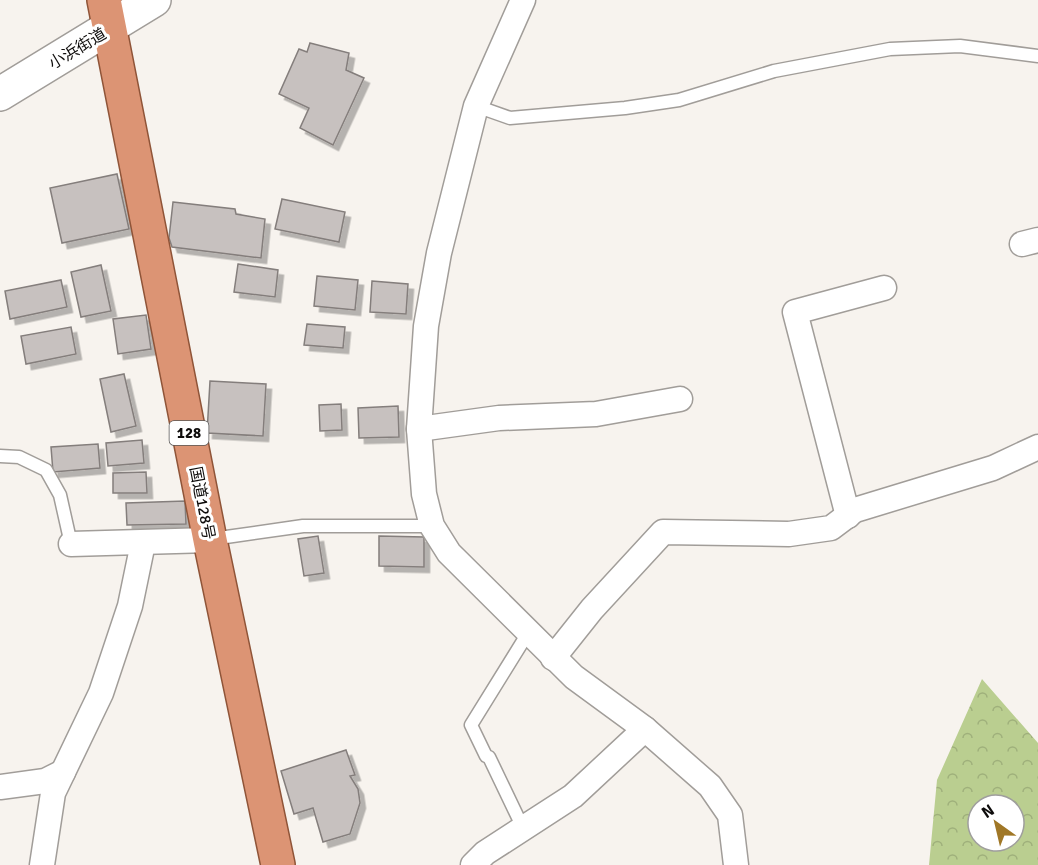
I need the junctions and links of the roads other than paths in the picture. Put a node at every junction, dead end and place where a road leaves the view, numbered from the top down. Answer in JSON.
{"nodes":[{"id":1,"x":154,"y":0,"type":"edge"},
{"id":2,"x":523,"y":0,"type":"edge"},
{"id":3,"x":107,"y":14,"type":"edge"},
{"id":4,"x":1038,"y":56,"type":"edge"},
{"id":5,"x":0,"y":94,"type":"edge"},
{"id":6,"x":476,"y":106,"type":"junction"},
{"id":7,"x":884,"y":288,"type":"dead end"},
{"id":8,"x":680,"y":399,"type":"dead end"},
{"id":9,"x":419,"y":429,"type":"junction"},
{"id":10,"x":1038,"y":447,"type":"edge"},
{"id":11,"x":0,"y":456,"type":"edge"},
{"id":12,"x":848,"y":516,"type":"junction"},
{"id":13,"x":432,"y":526,"type":"junction"},
{"id":14,"x":210,"y":540,"type":"junction"},
{"id":15,"x":143,"y":543,"type":"junction"},
{"id":16,"x":71,"y":544,"type":"joint"},
{"id":17,"x":528,"y":633,"type":"junction"},
{"id":18,"x":553,"y":658,"type":"junction"},
{"id":19,"x":645,"y":729,"type":"junction"},
{"id":20,"x":63,"y":772,"type":"junction"},
{"id":21,"x":0,"y":787,"type":"edge"},
{"id":22,"x":523,"y":828,"type":"junction"},
{"id":23,"x":42,"y":865,"type":"edge"},
{"id":24,"x":278,"y":865,"type":"edge"},
{"id":25,"x":473,"y":865,"type":"edge"},
{"id":26,"x":736,"y":865,"type":"edge"}],
"edges":[{"from":1,"to":3,"type":"main road","name":"小浜街道"},
{"from":2,"to":6,"type":"street"},
{"from":3,"to":5,"type":"main road","name":"小浜街道"},
{"from":3,"to":14,"type":"highway","name":"国道128号","number":"128"},
{"from":4,"to":6,"type":"lane"},
{"from":6,"to":9,"type":"street"},
{"from":7,"to":12,"type":"street"},
{"from":8,"to":9,"type":"street"},
{"from":9,"to":13,"type":"street"},
{"from":10,"to":12,"type":"street"},
{"from":11,"to":16,"type":"lane"},
{"from":12,"to":18,"type":"street"},
{"from":13,"to":14,"type":"lane"},
{"from":13,"to":17,"type":"street"},
{"from":14,"to":15,"type":"street"},
{"from":14,"to":24,"type":"highway","name":"国道128号","number":"128"},
{"from":15,"to":16,"type":"street"},
{"from":15,"to":20,"type":"street"},
{"from":17,"to":18,"type":"street"},
{"from":17,"to":22,"type":"lane"},
{"from":18,"to":19,"type":"street"},
{"from":19,"to":22,"type":"street"},
{"from":19,"to":26,"type":"street"},
{"from":20,"to":21,"type":"street"},
{"from":20,"to":23,"type":"street"},
{"from":22,"to":25,"type":"street"}]}
